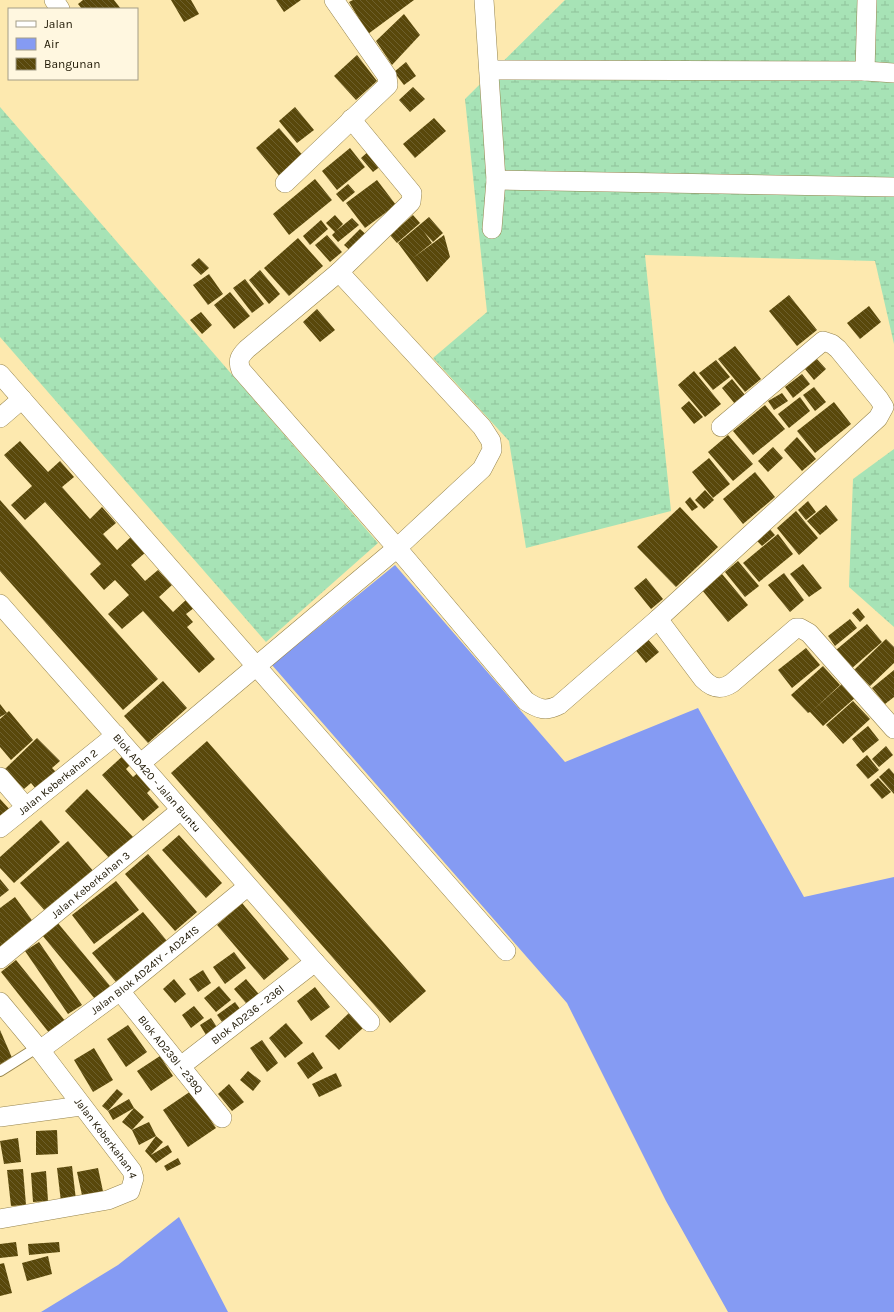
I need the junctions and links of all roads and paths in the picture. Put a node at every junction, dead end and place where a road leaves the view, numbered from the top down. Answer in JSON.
{"nodes":[{"id":1,"x":334,"y":0,"type":"edge"},
{"id":2,"x":484,"y":0,"type":"edge"},
{"id":3,"x":867,"y":0,"type":"edge"},
{"id":4,"x":489,"y":70,"type":"junction"},
{"id":5,"x":865,"y":71,"type":"junction"},
{"id":6,"x":894,"y":73,"type":"edge"},
{"id":7,"x":351,"y":119,"type":"junction"},
{"id":8,"x":496,"y":180,"type":"junction"},
{"id":9,"x":285,"y":183,"type":"dead end"},
{"id":10,"x":894,"y":187,"type":"edge"},
{"id":11,"x":492,"y":229,"type":"dead end"},
{"id":12,"x":339,"y":272,"type":"junction"},
{"id":13,"x":0,"y":374,"type":"edge"},
{"id":14,"x":22,"y":399,"type":"junction"},
{"id":15,"x":0,"y":418,"type":"edge"},
{"id":16,"x":721,"y":427,"type":"dead end"},
{"id":17,"x":398,"y":548,"type":"junction"},
{"id":18,"x":0,"y":604,"type":"edge"},
{"id":19,"x":658,"y":619,"type":"junction"},
{"id":20,"x":257,"y":665,"type":"junction"},
{"id":21,"x":894,"y":729,"type":"edge"},
{"id":22,"x":116,"y":735,"type":"junction"},
{"id":23,"x":141,"y":763,"type":"junction"},
{"id":24,"x":0,"y":776,"type":"edge"},
{"id":25,"x":26,"y":808,"type":"junction"},
{"id":26,"x":181,"y":810,"type":"junction"},
{"id":27,"x":0,"y":828,"type":"edge"},
{"id":28,"x":248,"y":886,"type":"junction"},
{"id":29,"x":506,"y":950,"type":"dead end"},
{"id":30,"x":0,"y":959,"type":"edge"},
{"id":31,"x":315,"y":962,"type":"junction"},
{"id":32,"x":120,"y":991,"type":"junction"},
{"id":33,"x":0,"y":1002,"type":"edge"},
{"id":34,"x":370,"y":1022,"type":"dead end"},
{"id":35,"x":39,"y":1048,"type":"junction"},
{"id":36,"x":181,"y":1066,"type":"junction"},
{"id":37,"x":0,"y":1071,"type":"edge"},
{"id":38,"x":81,"y":1106,"type":"junction"},
{"id":39,"x":0,"y":1118,"type":"edge"},
{"id":40,"x":222,"y":1118,"type":"dead end"},
{"id":41,"x":0,"y":1219,"type":"edge"}],
"edges":[{"from":1,"to":7,"type":"street"},
{"from":2,"to":4,"type":"street"},
{"from":3,"to":5,"type":"street"},
{"from":4,"to":5,"type":"street"},
{"from":4,"to":8,"type":"street"},
{"from":5,"to":6,"type":"street"},
{"from":7,"to":9,"type":"street"},
{"from":7,"to":12,"type":"street"},
{"from":8,"to":10,"type":"street"},
{"from":8,"to":11,"type":"street"},
{"from":12,"to":17,"type":"street"},
{"from":12,"to":17,"type":"street"},
{"from":13,"to":14,"type":"street"},
{"from":14,"to":15,"type":"street"},
{"from":14,"to":20,"type":"street"},
{"from":16,"to":19,"type":"street"},
{"from":17,"to":19,"type":"street"},
{"from":17,"to":20,"type":"street"},
{"from":18,"to":22,"type":"street","name":"Blok AD420 - Jalan Buntu"},
{"from":19,"to":21,"type":"street"},
{"from":20,"to":23,"type":"street"},
{"from":20,"to":29,"type":"street"},
{"from":22,"to":23,"type":"street","name":"Blok AD420 - Jalan Buntu"},
{"from":22,"to":25,"type":"street","name":"Jalan Keberkahan 2"},
{"from":23,"to":26,"type":"street","name":"Blok AD420 - Jalan Buntu"},
{"from":24,"to":25,"type":"street"},
{"from":25,"to":27,"type":"street","name":"Jalan Keberkahan 2"},
{"from":26,"to":28,"type":"street","name":"Blok AD420 - Jalan Buntu"},
{"from":26,"to":30,"type":"street","name":"Jalan Keberkahan 3"},
{"from":28,"to":31,"type":"street","name":"Blok AD420 - Jalan Buntu"},
{"from":28,"to":32,"type":"street","name":"Jalan Blok AD241Y - AD241S"},
{"from":31,"to":34,"type":"street","name":"Blok AD420 - Jalan Buntu"},
{"from":31,"to":36,"type":"street","name":"Blok AD236 - 236l"},
{"from":32,"to":35,"type":"street","name":"Jalan Blok AD241Y - AD241S"},
{"from":32,"to":36,"type":"street","name":"Blok AD239l - 239Q"},
{"from":33,"to":35,"type":"street","name":"Jalan Keberkahan 4"},
{"from":35,"to":37,"type":"lane"},
{"from":35,"to":38,"type":"street","name":"Jalan Keberkahan 4"},
{"from":36,"to":40,"type":"street","name":"Blok AD239l - 239Q"},
{"from":38,"to":39,"type":"street"},
{"from":38,"to":41,"type":"street","name":"Jalan Keberkahan 4"}]}
